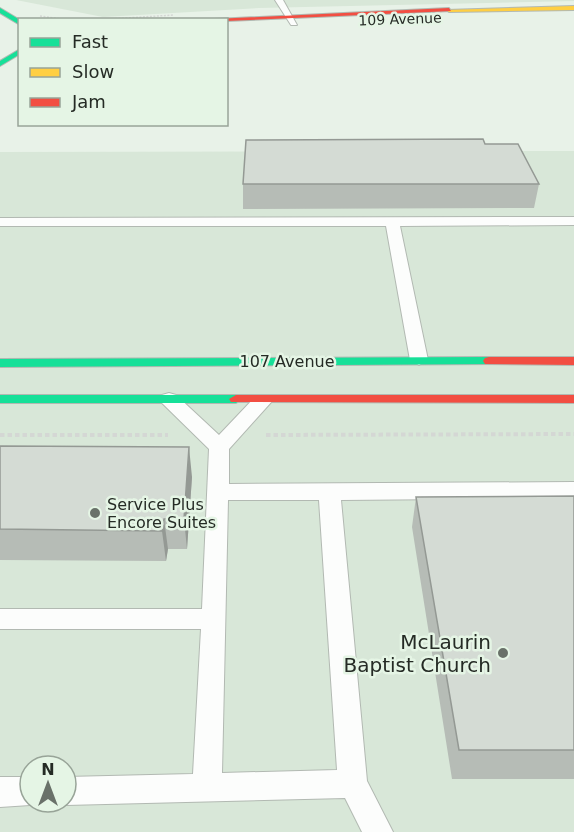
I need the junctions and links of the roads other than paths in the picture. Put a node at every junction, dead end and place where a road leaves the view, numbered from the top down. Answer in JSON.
{"nodes":[{"id":1,"x":279,"y":0,"type":"edge"},
{"id":2,"x":574,"y":8,"type":"edge"},
{"id":3,"x":0,"y":10,"type":"edge"},
{"id":4,"x":574,"y":16,"type":"edge"},
{"id":5,"x":292,"y":19,"type":"junction"},
{"id":6,"x":228,"y":20,"type":"edge"},
{"id":7,"x":18,"y":23,"type":"edge"},
{"id":8,"x":0,"y":24,"type":"edge"},
{"id":9,"x":18,"y":24,"type":"edge"},
{"id":10,"x":228,"y":26,"type":"edge"},
{"id":11,"x":18,"y":49,"type":"edge"},
{"id":12,"x":18,"y":50,"type":"edge"},
{"id":13,"x":0,"y":51,"type":"edge"},
{"id":14,"x":0,"y":64,"type":"edge"},
{"id":15,"x":392,"y":221,"type":"junction"},
{"id":16,"x":574,"y":221,"type":"edge"},
{"id":17,"x":0,"y":222,"type":"edge"},
{"id":18,"x":419,"y":360,"type":"junction"},
{"id":19,"x":302,"y":361,"type":"junction"},
{"id":20,"x":574,"y":361,"type":"edge"},
{"id":21,"x":0,"y":363,"type":"edge"},
{"id":22,"x":0,"y":376,"type":"edge"},
{"id":23,"x":0,"y":399,"type":"edge"},
{"id":24,"x":169,"y":399,"type":"junction"},
{"id":25,"x":264,"y":399,"type":"junction"},
{"id":26,"x":574,"y":399,"type":"edge"},
{"id":27,"x":218,"y":439,"type":"junction"},
{"id":28,"x":574,"y":490,"type":"edge"},
{"id":29,"x":218,"y":492,"type":"junction"},
{"id":30,"x":329,"y":492,"type":"junction"},
{"id":31,"x":0,"y":619,"type":"edge"},
{"id":32,"x":214,"y":619,"type":"junction"},
{"id":33,"x":353,"y":784,"type":"junction"},
{"id":34,"x":207,"y":789,"type":"junction"},
{"id":35,"x":18,"y":791,"type":"edge"},
{"id":36,"x":78,"y":791,"type":"edge"},
{"id":37,"x":0,"y":792,"type":"edge"},
{"id":38,"x":378,"y":832,"type":"edge"}],
"edges":[{"from":1,"to":5,"type":"lane"},
{"from":2,"to":5,"type":"street","name":"109 Avenue"},
{"from":3,"to":7,"type":"street"},
{"from":4,"to":5,"type":"street","name":"109 Avenue"},
{"from":5,"to":6,"type":"street","name":"109 Avenue"},
{"from":5,"to":10,"type":"street","name":"109 Avenue"},
{"from":8,"to":9,"type":"street"},
{"from":11,"to":13,"type":"street"},
{"from":12,"to":14,"type":"street"},
{"from":15,"to":16,"type":"lane"},
{"from":15,"to":17,"type":"lane"},
{"from":15,"to":18,"type":"lane"},
{"from":18,"to":19,"type":"street","name":"107 Avenue"},
{"from":18,"to":20,"type":"street","name":"107 Avenue"},
{"from":19,"to":21,"type":"street","name":"107 Avenue"},
{"from":19,"to":22,"type":"street"},
{"from":23,"to":24,"type":"street"},
{"from":24,"to":25,"type":"street"},
{"from":24,"to":27,"type":"lane"},
{"from":25,"to":26,"type":"street"},
{"from":25,"to":27,"type":"lane"},
{"from":27,"to":29,"type":"lane"},
{"from":28,"to":30,"type":"lane"},
{"from":29,"to":30,"type":"lane"},
{"from":29,"to":32,"type":"lane"},
{"from":30,"to":33,"type":"lane"},
{"from":31,"to":32,"type":"lane"},
{"from":32,"to":34,"type":"lane"},
{"from":33,"to":34,"type":"lane"},
{"from":33,"to":38,"type":"lane"},
{"from":34,"to":36,"type":"lane"},
{"from":35,"to":37,"type":"lane"}]}
